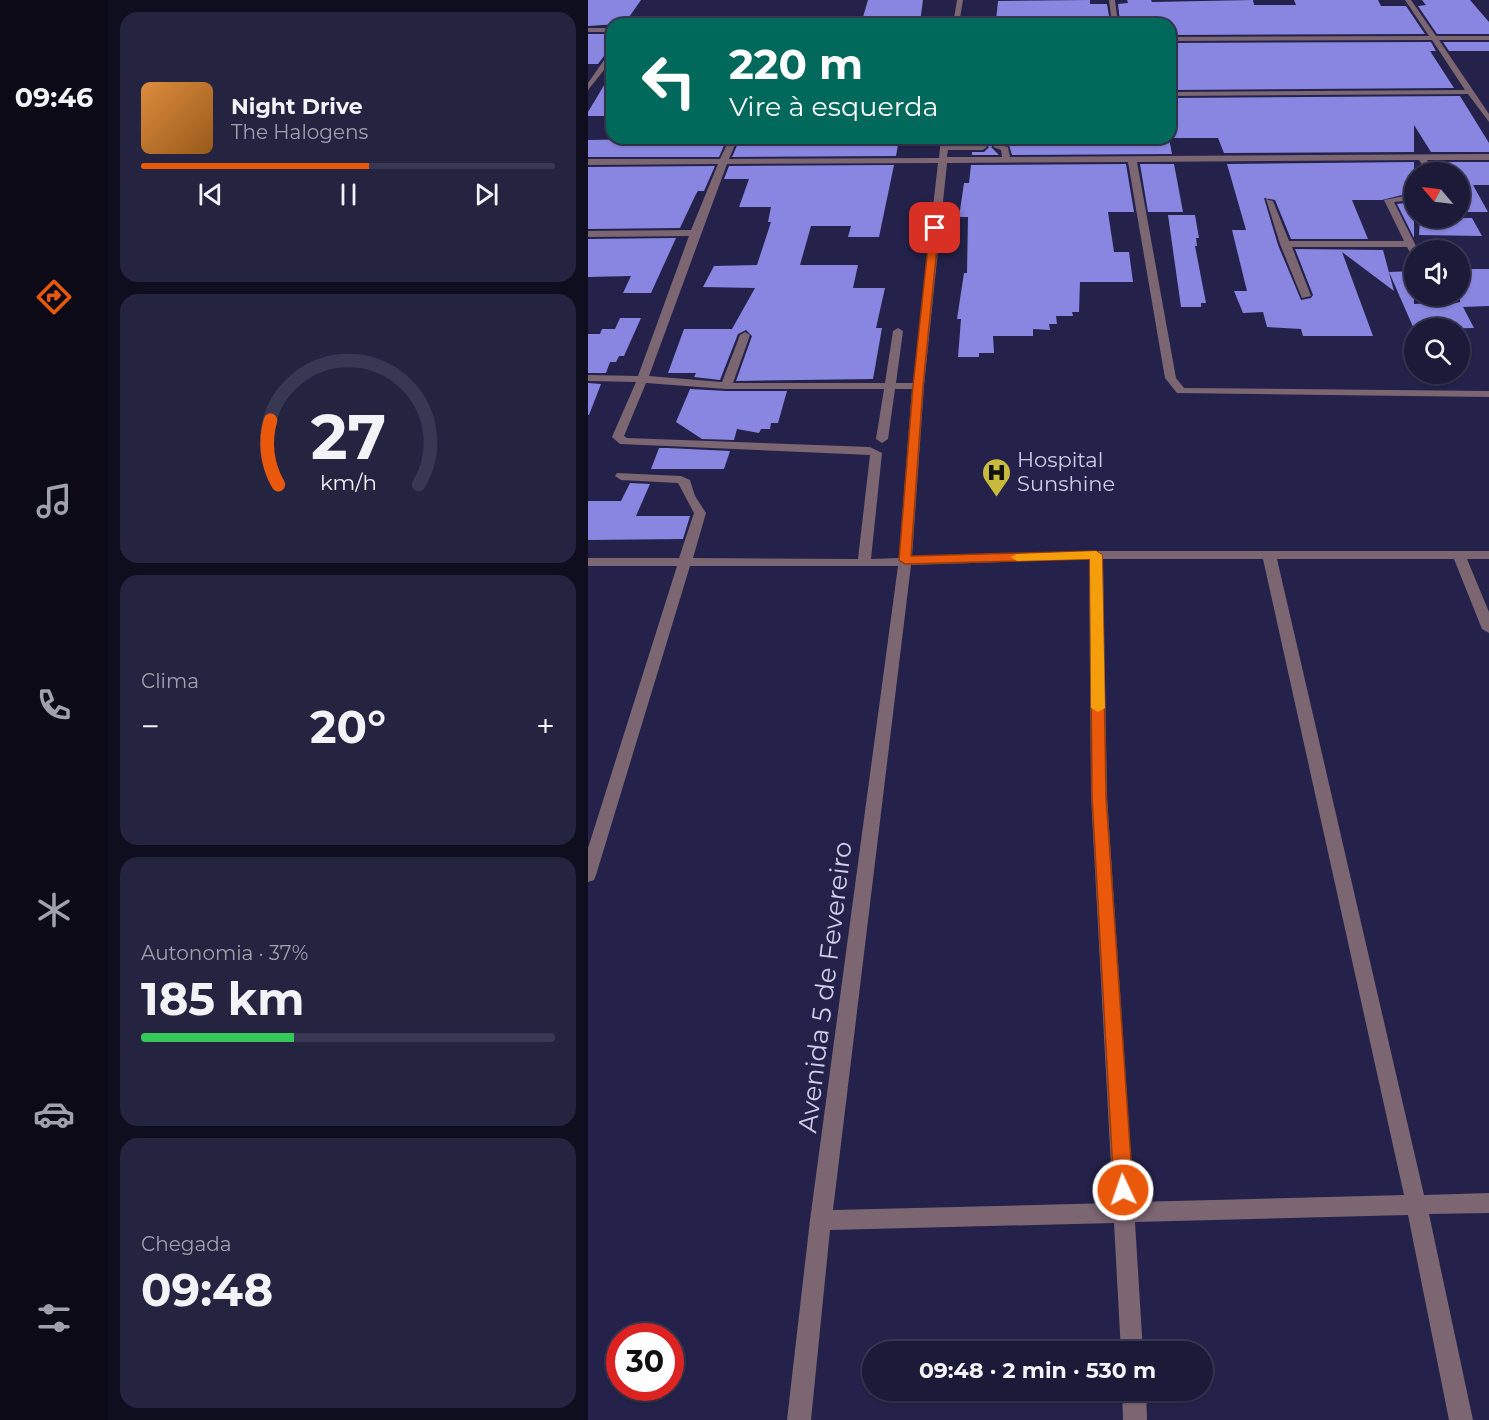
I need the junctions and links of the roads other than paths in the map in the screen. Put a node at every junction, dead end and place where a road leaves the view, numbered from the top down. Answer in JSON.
{"nodes":[{"id":1,"x":960,"y":0,"type":"edge"},
{"id":2,"x":1112,"y":0,"type":"edge"},
{"id":3,"x":1408,"y":0,"type":"edge"},
{"id":4,"x":957,"y":18,"type":"edge"},
{"id":5,"x":1114,"y":18,"type":"edge"},
{"id":6,"x":588,"y":30,"type":"edge"},
{"id":7,"x":606,"y":30,"type":"edge"},
{"id":8,"x":1489,"y":38,"type":"edge"},
{"id":9,"x":1176,"y":39,"type":"edge"},
{"id":10,"x":1434,"y":39,"type":"junction"},
{"id":11,"x":606,"y":63,"type":"edge"},
{"id":12,"x":588,"y":88,"type":"edge"},
{"id":13,"x":1470,"y":92,"type":"junction"},
{"id":14,"x":1176,"y":94,"type":"edge"},
{"id":15,"x":1489,"y":120,"type":"edge"},
{"id":16,"x":731,"y":144,"type":"edge"},
{"id":17,"x":944,"y":144,"type":"edge"},
{"id":18,"x":960,"y":144,"type":"edge"},
{"id":19,"x":983,"y":147,"type":"dead end"},
{"id":20,"x":997,"y":147,"type":"dead end"},
{"id":21,"x":1421,"y":157,"type":"junction"},
{"id":22,"x":1489,"y":157,"type":"edge"},
{"id":23,"x":942,"y":160,"type":"junction"},
{"id":24,"x":1006,"y":160,"type":"junction"},
{"id":25,"x":1132,"y":160,"type":"junction"},
{"id":26,"x":723,"y":161,"type":"junction"},
{"id":27,"x":588,"y":162,"type":"edge"},
{"id":28,"x":1424,"y":162,"type":"edge"},
{"id":29,"x":1404,"y":198,"type":"edge"},
{"id":30,"x":1269,"y":201,"type":"dead end"},
{"id":31,"x":694,"y":233,"type":"junction"},
{"id":32,"x":588,"y":234,"type":"edge"},
{"id":33,"x":1408,"y":240,"type":"edge"},
{"id":34,"x":1285,"y":244,"type":"junction"},
{"id":35,"x":1404,"y":248,"type":"edge"},
{"id":36,"x":1306,"y":296,"type":"dead end"},
{"id":37,"x":898,"y":331,"type":"dead end"},
{"id":38,"x":745,"y":335,"type":"dead end"},
{"id":39,"x":588,"y":378,"type":"edge"},
{"id":40,"x":642,"y":379,"type":"junction"},
{"id":41,"x":726,"y":386,"type":"junction"},
{"id":42,"x":891,"y":386,"type":"junction"},
{"id":43,"x":918,"y":386,"type":"junction"},
{"id":44,"x":1489,"y":394,"type":"edge"},
{"id":45,"x":882,"y":439,"type":"dead end"},
{"id":46,"x":621,"y":476,"type":"dead end"},
{"id":47,"x":1096,"y":555,"type":"junction"},
{"id":48,"x":1269,"y":555,"type":"junction"},
{"id":49,"x":1459,"y":555,"type":"junction"},
{"id":50,"x":1489,"y":555,"type":"edge"},
{"id":51,"x":905,"y":560,"type":"junction"},
{"id":52,"x":588,"y":562,"type":"edge"},
{"id":53,"x":684,"y":562,"type":"junction"},
{"id":54,"x":864,"y":562,"type":"junction"},
{"id":55,"x":1489,"y":629,"type":"edge"},
{"id":56,"x":588,"y":875,"type":"edge"},
{"id":57,"x":1416,"y":1203,"type":"junction"},
{"id":58,"x":1489,"y":1203,"type":"edge"},
{"id":59,"x":1125,"y":1213,"type":"junction"},
{"id":60,"x":821,"y":1220,"type":"junction"},
{"id":61,"x":1131,"y":1341,"type":"edge"},
{"id":62,"x":1135,"y":1401,"type":"edge"},
{"id":63,"x":799,"y":1420,"type":"edge"},
{"id":64,"x":1136,"y":1420,"type":"edge"},
{"id":65,"x":1461,"y":1420,"type":"edge"}],
"edges":[{"from":1,"to":4,"type":"street"},
{"from":2,"to":5,"type":"street"},
{"from":3,"to":10,"type":"street"},
{"from":6,"to":7,"type":"street"},
{"from":8,"to":10,"type":"street"},
{"from":9,"to":10,"type":"street"},
{"from":10,"to":13,"type":"street"},
{"from":11,"to":12,"type":"street"},
{"from":13,"to":14,"type":"street"},
{"from":13,"to":15,"type":"street"},
{"from":16,"to":26,"type":"street"},
{"from":17,"to":23,"type":"street","name":"Avenida 5 de Fevereiro"},
{"from":18,"to":19,"type":"street"},
{"from":20,"to":24,"type":"street"},
{"from":21,"to":22,"type":"street"},
{"from":21,"to":25,"type":"street"},
{"from":21,"to":28,"type":"street"},
{"from":23,"to":24,"type":"street"},
{"from":23,"to":26,"type":"street"},
{"from":23,"to":43,"type":"street","name":"Avenida 5 de Fevereiro"},
{"from":24,"to":25,"type":"street"},
{"from":25,"to":44,"type":"street"},
{"from":26,"to":27,"type":"street"},
{"from":26,"to":31,"type":"street"},
{"from":29,"to":33,"type":"street"},
{"from":30,"to":34,"type":"street"},
{"from":31,"to":32,"type":"street"},
{"from":31,"to":40,"type":"street"},
{"from":34,"to":35,"type":"street"},
{"from":34,"to":36,"type":"street"},
{"from":37,"to":42,"type":"street"},
{"from":38,"to":41,"type":"street"},
{"from":39,"to":40,"type":"street"},
{"from":40,"to":41,"type":"street"},
{"from":40,"to":54,"type":"street"},
{"from":41,"to":42,"type":"street"},
{"from":42,"to":43,"type":"street"},
{"from":42,"to":45,"type":"street"},
{"from":43,"to":51,"type":"street","name":"Avenida 5 de Fevereiro"},
{"from":46,"to":53,"type":"street"},
{"from":47,"to":48,"type":"street"},
{"from":47,"to":51,"type":"street"},
{"from":47,"to":59,"type":"street"},
{"from":48,"to":49,"type":"street"},
{"from":48,"to":57,"type":"street"},
{"from":49,"to":50,"type":"street"},
{"from":49,"to":55,"type":"street"},
{"from":51,"to":54,"type":"street"},
{"from":51,"to":60,"type":"street","name":"Avenida 5 de Fevereiro"},
{"from":52,"to":53,"type":"street"},
{"from":53,"to":54,"type":"street"},
{"from":53,"to":56,"type":"street"},
{"from":57,"to":58,"type":"street"},
{"from":57,"to":59,"type":"street"},
{"from":57,"to":65,"type":"street"},
{"from":59,"to":60,"type":"street"},
{"from":59,"to":61,"type":"street"},
{"from":60,"to":63,"type":"street","name":"Avenida 5 de Fevereiro"},
{"from":62,"to":64,"type":"street"}]}
